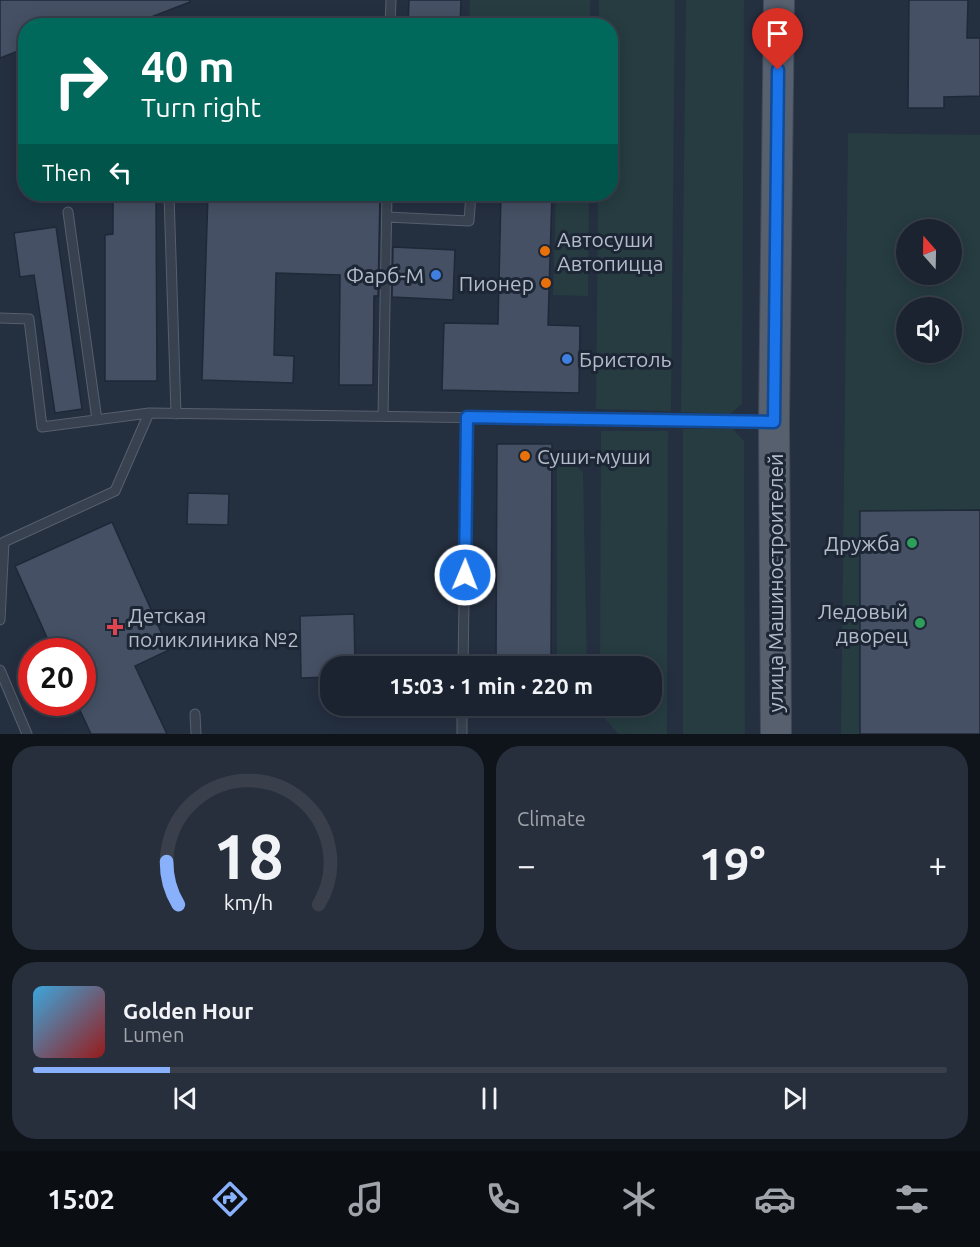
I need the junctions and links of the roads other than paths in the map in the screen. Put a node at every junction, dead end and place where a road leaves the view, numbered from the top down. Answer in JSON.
{"nodes":[{"id":1,"x":391,"y":0,"type":"edge"},
{"id":2,"x":779,"y":0,"type":"edge"},
{"id":3,"x":390,"y":18,"type":"edge"},
{"id":4,"x":169,"y":201,"type":"edge"},
{"id":5,"x":387,"y":201,"type":"edge"},
{"id":6,"x":470,"y":201,"type":"edge"},
{"id":7,"x":68,"y":213,"type":"dead end"},
{"id":8,"x":387,"y":217,"type":"junction"},
{"id":9,"x":0,"y":318,"type":"edge"},
{"id":10,"x":149,"y":413,"type":"junction"},
{"id":11,"x":176,"y":414,"type":"junction"},
{"id":12,"x":383,"y":416,"type":"junction"},
{"id":13,"x":467,"y":417,"type":"junction"},
{"id":14,"x":98,"y":420,"type":"junction"},
{"id":15,"x":774,"y":422,"type":"junction"},
{"id":16,"x":0,"y":620,"type":"edge"},
{"id":17,"x":463,"y":656,"type":"edge"},
{"id":18,"x":0,"y":670,"type":"edge"},
{"id":19,"x":195,"y":714,"type":"dead end"},
{"id":20,"x":462,"y":716,"type":"edge"},
{"id":21,"x":27,"y":734,"type":"edge"},
{"id":22,"x":196,"y":734,"type":"edge"},
{"id":23,"x":462,"y":734,"type":"edge"},
{"id":24,"x":776,"y":734,"type":"edge"}],
"edges":[{"from":1,"to":3,"type":"lane"},
{"from":2,"to":15,"type":"main road","name":"улица Машиностроителей"},
{"from":4,"to":11,"type":"lane"},
{"from":5,"to":8,"type":"lane"},
{"from":6,"to":8,"type":"lane"},
{"from":7,"to":14,"type":"lane"},
{"from":8,"to":12,"type":"lane"},
{"from":9,"to":14,"type":"lane"},
{"from":10,"to":11,"type":"lane"},
{"from":10,"to":14,"type":"lane"},
{"from":10,"to":16,"type":"lane"},
{"from":11,"to":12,"type":"lane"},
{"from":12,"to":13,"type":"lane"},
{"from":13,"to":15,"type":"lane"},
{"from":13,"to":17,"type":"lane"},
{"from":15,"to":24,"type":"main road","name":"улица Машиностроителей"},
{"from":18,"to":21,"type":"lane"},
{"from":19,"to":22,"type":"lane"},
{"from":20,"to":23,"type":"lane"}]}
